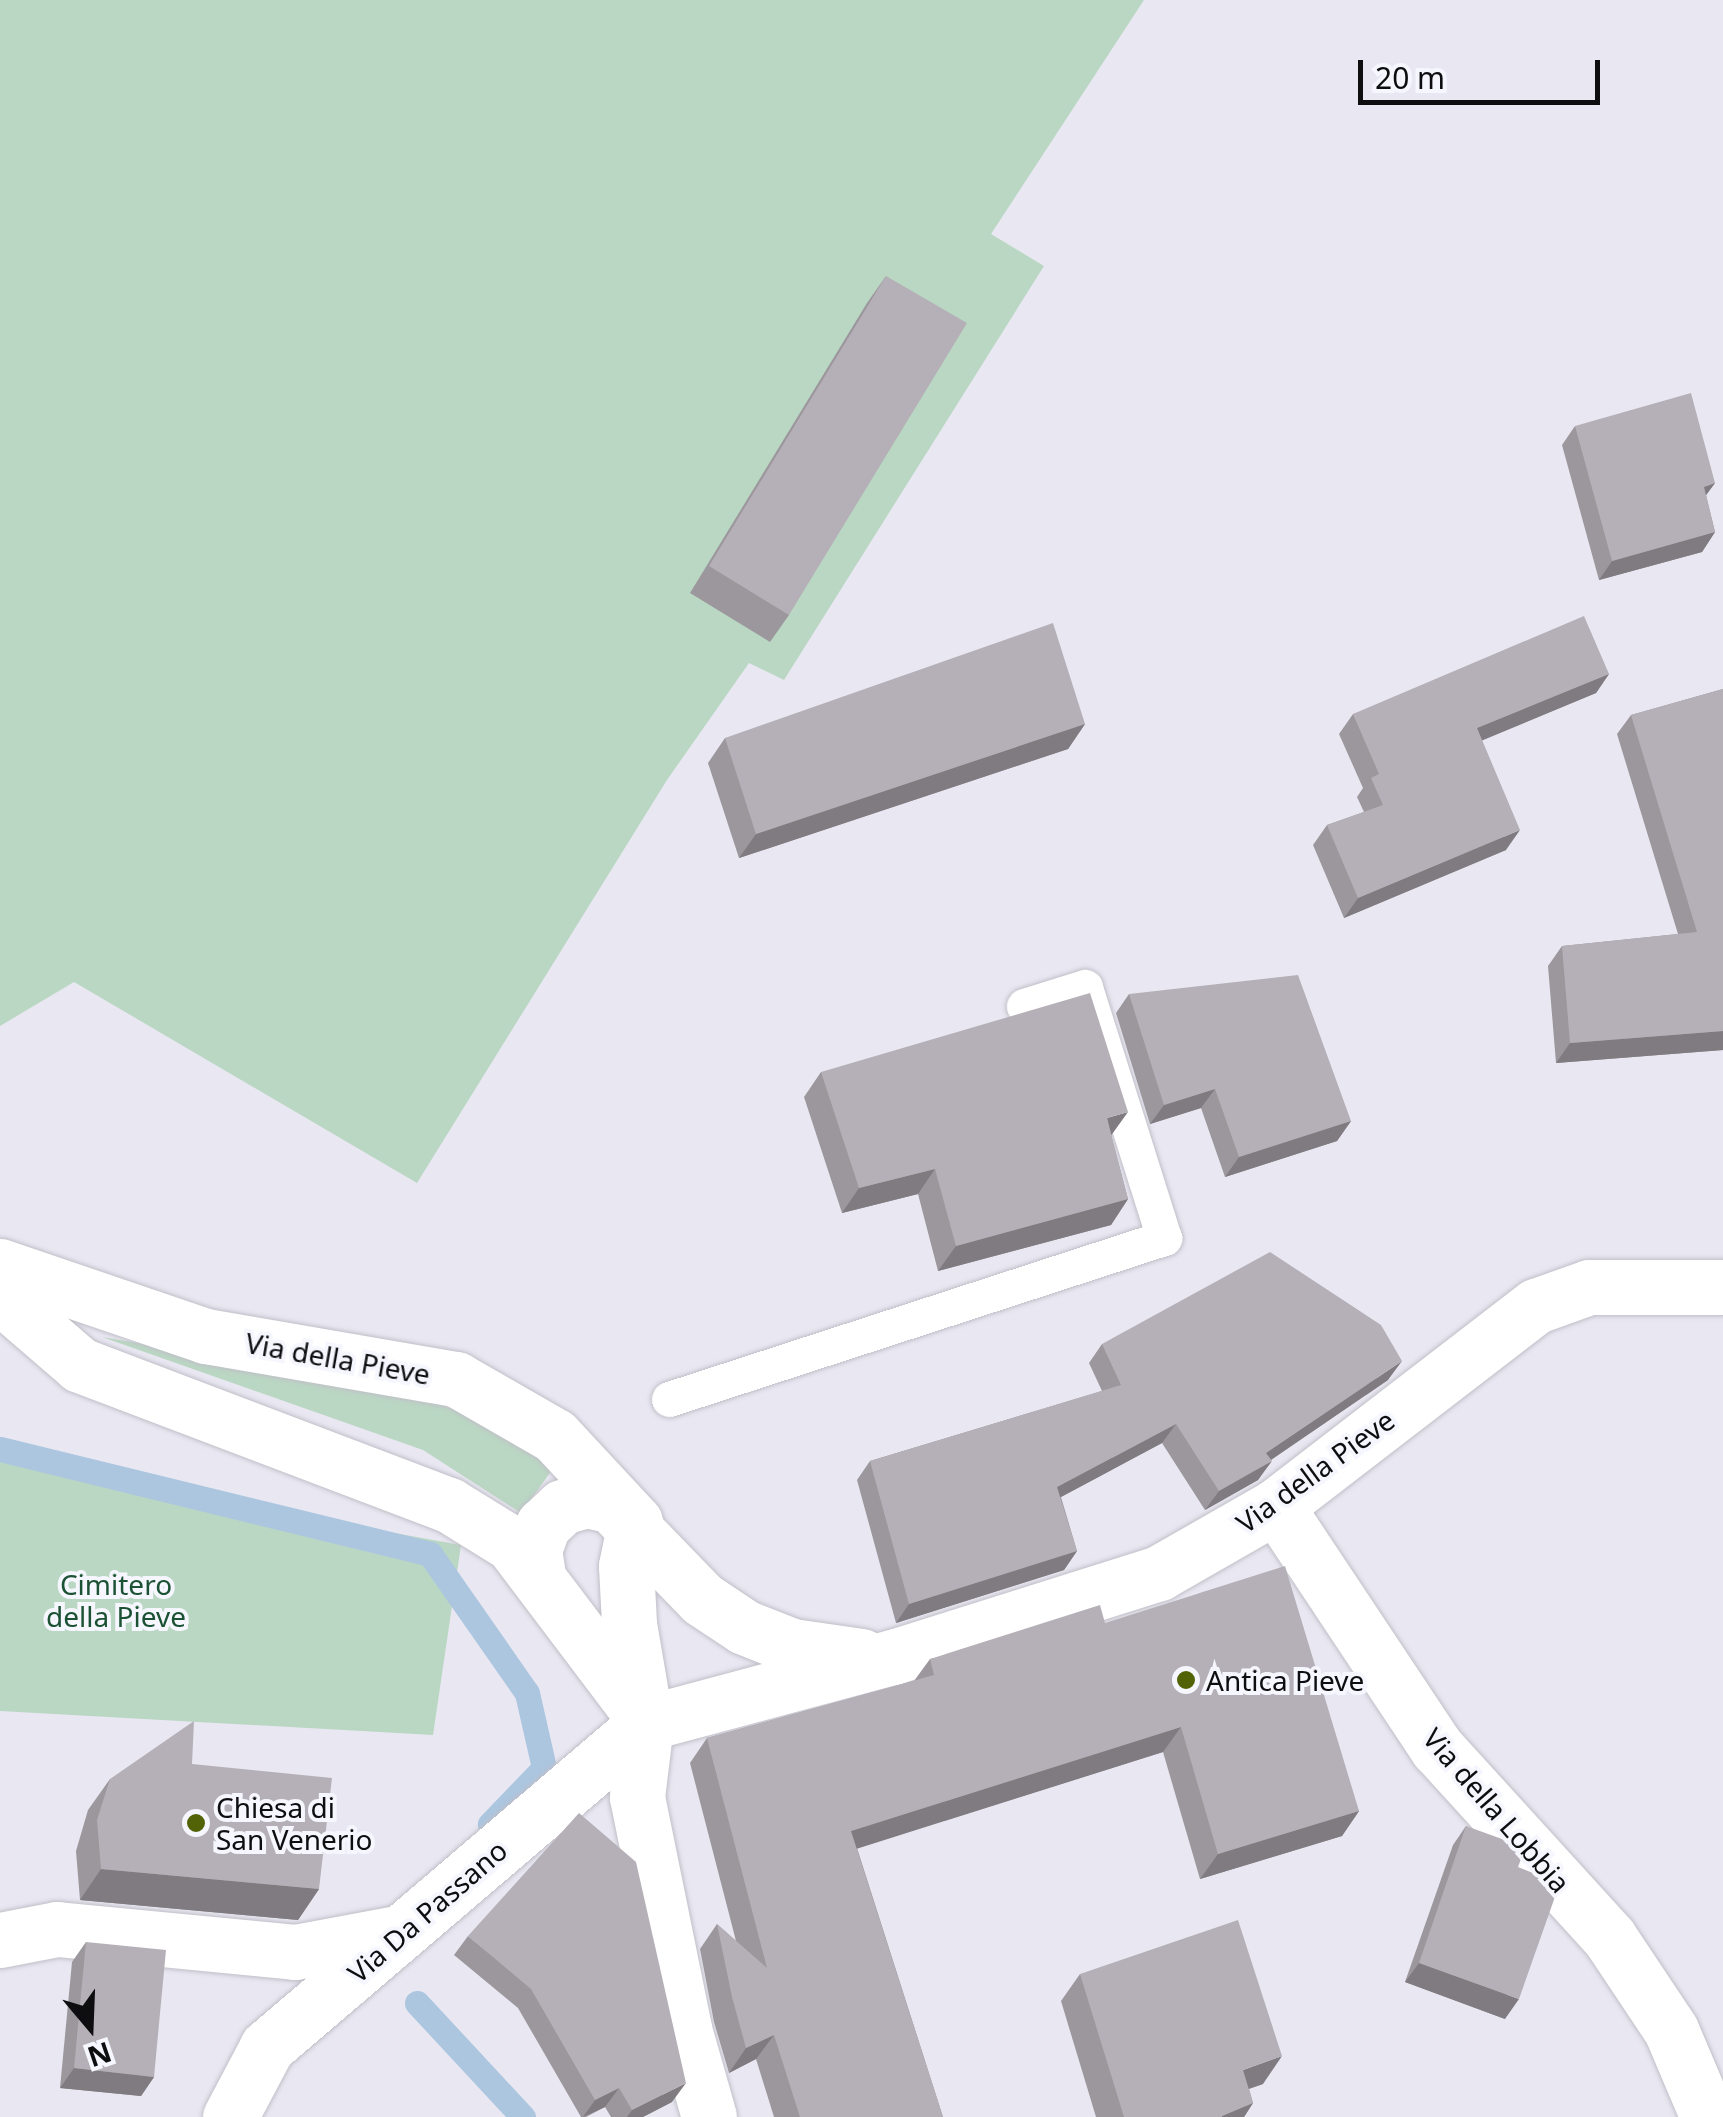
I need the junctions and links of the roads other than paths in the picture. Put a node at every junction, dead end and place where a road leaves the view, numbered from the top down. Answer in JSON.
{"nodes":[{"id":1,"x":1024,"y":1006,"type":"dead end"},
{"id":2,"x":0,"y":1266,"type":"edge"},
{"id":3,"x":1723,"y":1288,"type":"edge"},
{"id":4,"x":0,"y":1296,"type":"edge"},
{"id":5,"x":669,"y":1400,"type":"dead end"},
{"id":6,"x":1276,"y":1506,"type":"junction"},
{"id":7,"x":634,"y":1522,"type":"junction"},
{"id":8,"x":538,"y":1575,"type":"junction"},
{"id":9,"x":893,"y":1656,"type":"junction"},
{"id":10,"x":646,"y":1723,"type":"junction"},
{"id":11,"x":401,"y":1932,"type":"junction"},
{"id":12,"x":0,"y":1940,"type":"edge"},
{"id":13,"x":230,"y":2117,"type":"edge"},
{"id":14,"x":710,"y":2117,"type":"edge"},
{"id":15,"x":1708,"y":2117,"type":"edge"}],
"edges":[{"from":1,"to":5,"type":"lane"},
{"from":2,"to":7,"type":"street","name":"Via della Pieve"},
{"from":3,"to":6,"type":"street","name":"Via della Pieve"},
{"from":4,"to":8,"type":"street"},
{"from":6,"to":9,"type":"street","name":"Via della Pieve"},
{"from":6,"to":15,"type":"street","name":"Via della Lobbia"},
{"from":7,"to":8,"type":"street","name":"Via della Pieve"},
{"from":7,"to":9,"type":"street","name":"Via della Pieve"},
{"from":7,"to":10,"type":"street"},
{"from":8,"to":10,"type":"street"},
{"from":9,"to":10,"type":"street","name":"Via della Pieve"},
{"from":10,"to":11,"type":"street","name":"Via Da Passano"},
{"from":10,"to":14,"type":"street"},
{"from":11,"to":12,"type":"street"},
{"from":11,"to":13,"type":"street","name":"Via Da Passano"}]}
